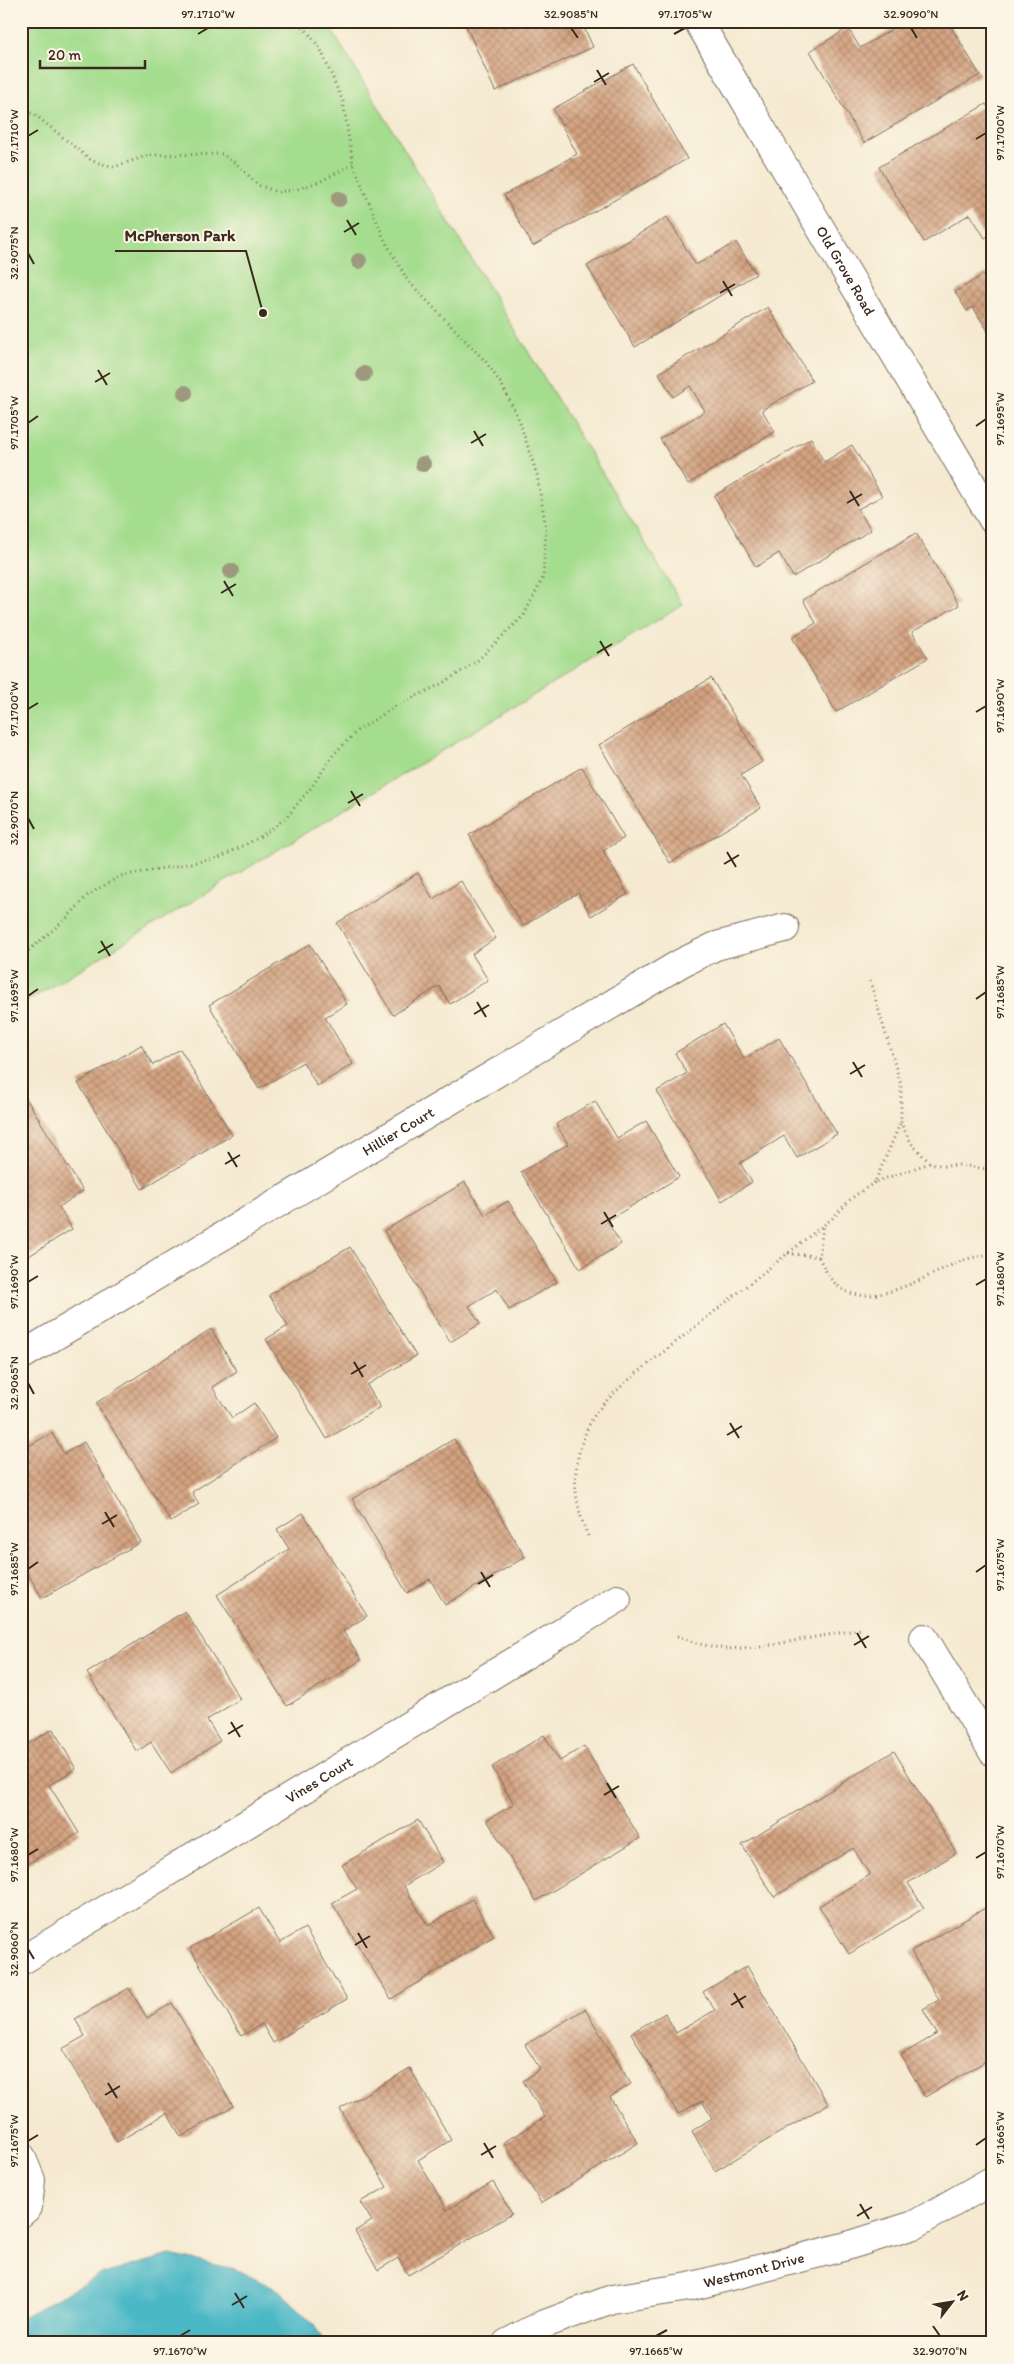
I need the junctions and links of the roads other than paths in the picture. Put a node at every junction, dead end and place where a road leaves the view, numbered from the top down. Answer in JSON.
{"nodes":[{"id":1,"x":698,"y":21,"type":"edge"},
{"id":2,"x":993,"y":520,"type":"edge"},
{"id":3,"x":785,"y":928,"type":"dead end"},
{"id":4,"x":21,"y":1356,"type":"edge"},
{"id":5,"x":617,"y":1599,"type":"dead end"},
{"id":6,"x":924,"y":1638,"type":"dead end"},
{"id":7,"x":993,"y":1752,"type":"edge"},
{"id":8,"x":21,"y":1961,"type":"edge"},
{"id":9,"x":21,"y":2156,"type":"edge"},
{"id":10,"x":993,"y":2180,"type":"edge"},
{"id":11,"x":21,"y":2213,"type":"edge"},
{"id":12,"x":507,"y":2343,"type":"edge"}],
"edges":[{"from":1,"to":2,"type":"street","name":"Old Grove Road"},
{"from":3,"to":4,"type":"street","name":"Hillier Court"},
{"from":5,"to":8,"type":"street","name":"Vines Court"},
{"from":6,"to":7,"type":"street"},
{"from":9,"to":11,"type":"street"},
{"from":10,"to":12,"type":"street","name":"Westmont Drive"}]}
